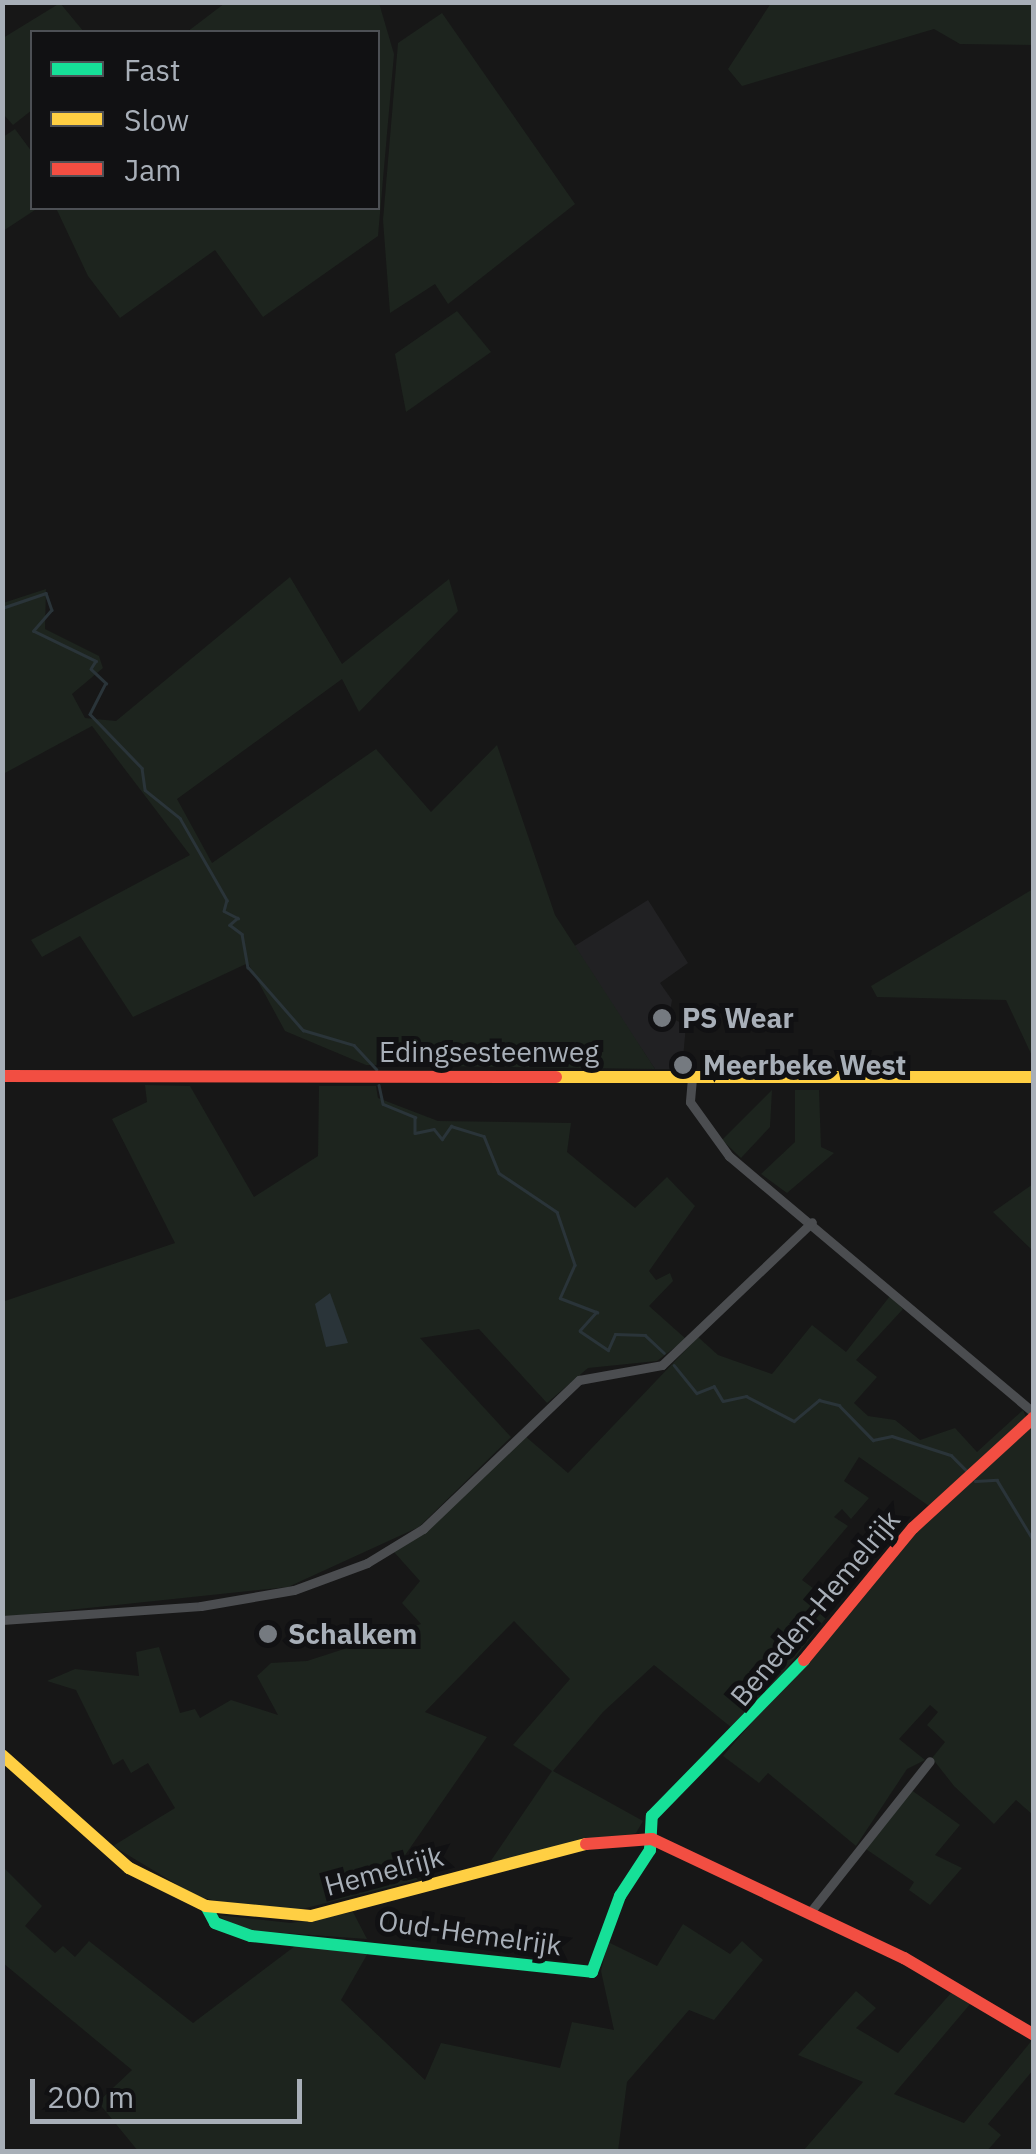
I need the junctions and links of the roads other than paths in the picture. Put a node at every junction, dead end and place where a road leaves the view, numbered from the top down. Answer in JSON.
{"nodes":[{"id":1,"x":2,"y":1076,"type":"edge"},
{"id":2,"x":692,"y":1078,"type":"junction"},
{"id":3,"x":1034,"y":1080,"type":"edge"},
{"id":4,"x":812,"y":1222,"type":"junction"},
{"id":5,"x":1034,"y":1415,"type":"edge"},
{"id":6,"x":2,"y":1620,"type":"edge"},
{"id":7,"x":2,"y":1756,"type":"edge"},
{"id":8,"x":930,"y":1761,"type":"dead end"},
{"id":9,"x":652,"y":1838,"type":"junction"},
{"id":10,"x":206,"y":1906,"type":"junction"},
{"id":11,"x":811,"y":1910,"type":"junction"},
{"id":12,"x":1034,"y":2035,"type":"edge"}],
"edges":[{"from":1,"to":2,"type":"street","name":"Edingsesteenweg"},
{"from":2,"to":3,"type":"street","name":"Edingsesteenweg"},
{"from":2,"to":4,"type":"street","name":"Beneden-Hemelrijk"},
{"from":4,"to":5,"type":"street","name":"Beneden-Hemelrijk"},
{"from":4,"to":6,"type":"street"},
{"from":5,"to":9,"type":"street","name":"Beneden-Hemelrijk"},
{"from":7,"to":10,"type":"street","name":"Hemelrijk"},
{"from":8,"to":11,"type":"street"},
{"from":9,"to":10,"type":"street","name":"Hemelrijk"},
{"from":9,"to":10,"type":"street","name":"Oud-Hemelrijk"},
{"from":9,"to":11,"type":"street","name":"Hemelrijk"},
{"from":11,"to":12,"type":"street","name":"Hemelrijk"}]}
